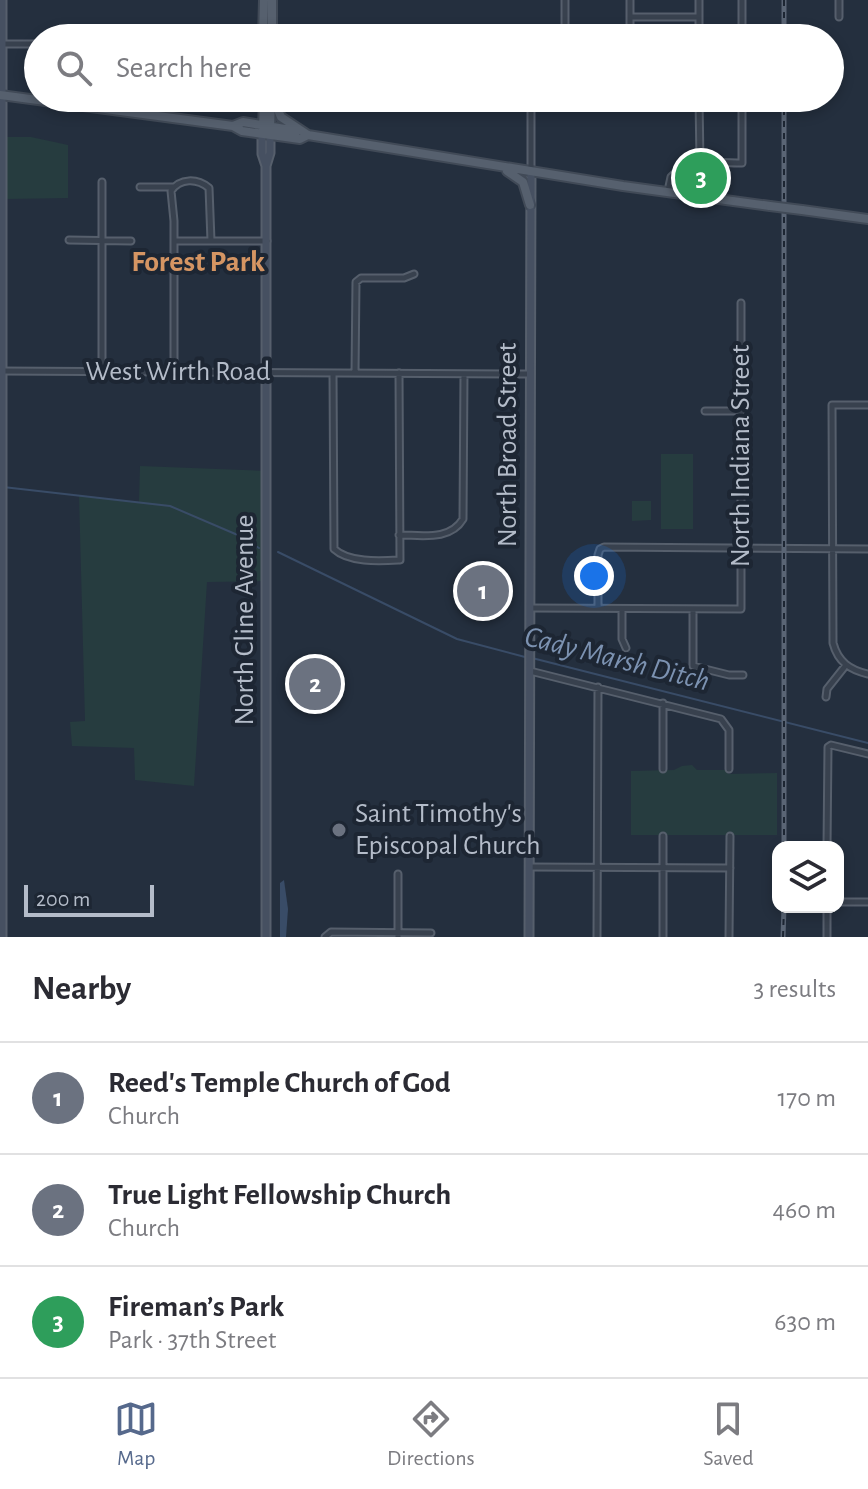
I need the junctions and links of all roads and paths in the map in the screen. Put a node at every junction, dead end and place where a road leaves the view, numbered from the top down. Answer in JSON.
{"nodes":[{"id":1,"x":2,"y":0,"type":"edge"},
{"id":2,"x":264,"y":0,"type":"edge"},
{"id":3,"x":272,"y":0,"type":"edge"},
{"id":4,"x":565,"y":0,"type":"edge"},
{"id":5,"x":630,"y":0,"type":"edge"},
{"id":6,"x":699,"y":0,"type":"edge"},
{"id":7,"x":742,"y":0,"type":"edge"},
{"id":8,"x":839,"y":0,"type":"edge"},
{"id":9,"x":630,"y":17,"type":"junction"},
{"id":10,"x":699,"y":17,"type":"junction"},
{"id":11,"x":839,"y":17,"type":"dead end"},
{"id":12,"x":263,"y":24,"type":"edge"},
{"id":13,"x":272,"y":24,"type":"edge"},
{"id":14,"x":565,"y":24,"type":"edge"},
{"id":15,"x":630,"y":24,"type":"edge"},
{"id":16,"x":699,"y":24,"type":"edge"},
{"id":17,"x":742,"y":24,"type":"edge"},
{"id":18,"x":2,"y":44,"type":"junction"},
{"id":19,"x":24,"y":44,"type":"edge"},
{"id":20,"x":2,"y":95,"type":"edge"},
{"id":21,"x":24,"y":98,"type":"edge"},
{"id":22,"x":129,"y":112,"type":"edge"},
{"id":23,"x":265,"y":112,"type":"edge"},
{"id":24,"x":269,"y":112,"type":"edge"},
{"id":25,"x":279,"y":112,"type":"edge"},
{"id":26,"x":531,"y":112,"type":"edge"},
{"id":27,"x":699,"y":112,"type":"edge"},
{"id":28,"x":742,"y":112,"type":"edge"},
{"id":29,"x":266,"y":129,"type":"junction"},
{"id":30,"x":305,"y":134,"type":"junction"},
{"id":31,"x":700,"y":163,"type":"junction"},
{"id":32,"x":499,"y":166,"type":"junction"},
{"id":33,"x":531,"y":171,"type":"junction"},
{"id":34,"x":102,"y":182,"type":"dead end"},
{"id":35,"x":140,"y":187,"type":"dead end"},
{"id":36,"x":173,"y":187,"type":"junction"},
{"id":37,"x":668,"y":192,"type":"junction"},
{"id":38,"x":530,"y":205,"type":"junction"},
{"id":39,"x":868,"y":219,"type":"edge"},
{"id":40,"x":69,"y":240,"type":"dead end"},
{"id":41,"x":102,"y":241,"type":"junction"},
{"id":42,"x":131,"y":241,"type":"dead end"},
{"id":43,"x":174,"y":241,"type":"junction"},
{"id":44,"x":211,"y":241,"type":"junction"},
{"id":45,"x":267,"y":241,"type":"junction"},
{"id":46,"x":414,"y":274,"type":"dead end"},
{"id":47,"x":741,"y":303,"type":"dead end"},
{"id":48,"x":1,"y":371,"type":"edge"},
{"id":49,"x":102,"y":371,"type":"junction"},
{"id":50,"x":174,"y":373,"type":"junction"},
{"id":51,"x":267,"y":373,"type":"junction"},
{"id":52,"x":333,"y":373,"type":"junction"},
{"id":53,"x":355,"y":373,"type":"junction"},
{"id":54,"x":399,"y":373,"type":"junction"},
{"id":55,"x":464,"y":374,"type":"junction"},
{"id":56,"x":530,"y":374,"type":"junction"},
{"id":57,"x":868,"y":405,"type":"edge"},
{"id":58,"x":705,"y":411,"type":"dead end"},
{"id":59,"x":741,"y":411,"type":"junction"},
{"id":60,"x":399,"y":535,"type":"junction"},
{"id":61,"x":741,"y":548,"type":"junction"},
{"id":62,"x":832,"y":548,"type":"junction"},
{"id":63,"x":868,"y":549,"type":"edge"},
{"id":64,"x":530,"y":608,"type":"junction"},
{"id":65,"x":598,"y":608,"type":"junction"},
{"id":66,"x":622,"y":609,"type":"junction"},
{"id":67,"x":693,"y":609,"type":"junction"},
{"id":68,"x":626,"y":648,"type":"dead end"},
{"id":69,"x":846,"y":665,"type":"junction"},
{"id":70,"x":2,"y":667,"type":"edge"},
{"id":71,"x":530,"y":667,"type":"junction"},
{"id":72,"x":868,"y":674,"type":"edge"},
{"id":73,"x":743,"y":675,"type":"dead end"},
{"id":74,"x":598,"y":687,"type":"junction"},
{"id":75,"x":826,"y":697,"type":"dead end"},
{"id":76,"x":663,"y":703,"type":"junction"},
{"id":77,"x":1,"y":735,"type":"edge"},
{"id":78,"x":868,"y":754,"type":"edge"},
{"id":79,"x":663,"y":769,"type":"dead end"},
{"id":80,"x":729,"y":769,"type":"dead end"},
{"id":81,"x":2,"y":832,"type":"edge"},
{"id":82,"x":663,"y":836,"type":"dead end"},
{"id":83,"x":730,"y":836,"type":"dead end"},
{"id":84,"x":827,"y":841,"type":"edge"},
{"id":85,"x":530,"y":867,"type":"junction"},
{"id":86,"x":597,"y":867,"type":"junction"},
{"id":87,"x":663,"y":868,"type":"junction"},
{"id":88,"x":730,"y":868,"type":"junction"},
{"id":89,"x":398,"y":874,"type":"dead end"},
{"id":90,"x":1,"y":897,"type":"edge"},
{"id":91,"x":844,"y":902,"type":"edge"},
{"id":92,"x":868,"y":902,"type":"edge"},
{"id":93,"x":827,"y":913,"type":"edge"},
{"id":94,"x":431,"y":933,"type":"dead end"},
{"id":95,"x":398,"y":935,"type":"edge"},
{"id":96,"x":2,"y":937,"type":"edge"},
{"id":97,"x":266,"y":937,"type":"edge"},
{"id":98,"x":325,"y":937,"type":"edge"},
{"id":99,"x":529,"y":937,"type":"edge"},
{"id":100,"x":597,"y":937,"type":"edge"},
{"id":101,"x":663,"y":937,"type":"edge"},
{"id":102,"x":729,"y":937,"type":"edge"},
{"id":103,"x":827,"y":937,"type":"edge"}],
"edges":[{"from":1,"to":18,"type":"street"},
{"from":2,"to":12,"type":"main road"},
{"from":3,"to":13,"type":"main road"},
{"from":4,"to":14,"type":"street"},
{"from":5,"to":9,"type":"street"},
{"from":6,"to":10,"type":"street"},
{"from":7,"to":17,"type":"street"},
{"from":8,"to":11,"type":"street"},
{"from":9,"to":10,"type":"street"},
{"from":9,"to":15,"type":"street"},
{"from":10,"to":16,"type":"street"},
{"from":18,"to":19,"type":"street"},
{"from":18,"to":20,"type":"street"},
{"from":20,"to":21,"type":"main road"},
{"from":20,"to":48,"type":"street"},
{"from":22,"to":29,"type":"main road"},
{"from":23,"to":29,"type":"main road"},
{"from":24,"to":29,"type":"main road"},
{"from":25,"to":30,"type":"main road"},
{"from":26,"to":33,"type":"street","name":"North Broad Street"},
{"from":27,"to":31,"type":"street"},
{"from":28,"to":31,"type":"street"},
{"from":29,"to":30,"type":"main road"},
{"from":29,"to":45,"type":"street","name":"North Cline Avenue"},
{"from":30,"to":32,"type":"main road"},
{"from":31,"to":37,"type":"street"},
{"from":32,"to":33,"type":"main road"},
{"from":32,"to":38,"type":"main road"},
{"from":33,"to":37,"type":"main road"},
{"from":33,"to":38,"type":"street","name":"North Broad Street"},
{"from":34,"to":41,"type":"street"},
{"from":35,"to":36,"type":"street"},
{"from":36,"to":43,"type":"street"},
{"from":36,"to":44,"type":"street"},
{"from":37,"to":39,"type":"main road","bridge":true},
{"from":38,"to":56,"type":"street","name":"North Broad Street"},
{"from":40,"to":41,"type":"street"},
{"from":41,"to":42,"type":"street"},
{"from":41,"to":49,"type":"street"},
{"from":43,"to":44,"type":"street"},
{"from":43,"to":50,"type":"street"},
{"from":44,"to":45,"type":"street"},
{"from":45,"to":51,"type":"street","name":"North Cline Avenue"},
{"from":46,"to":53,"type":"street"},
{"from":47,"to":59,"type":"street","name":"North Indiana Street"},
{"from":48,"to":49,"type":"street","name":"West Wirth Road"},
{"from":48,"to":70,"type":"street"},
{"from":49,"to":50,"type":"street","name":"West Wirth Road"},
{"from":50,"to":51,"type":"street","name":"West Wirth Road"},
{"from":51,"to":52,"type":"street","name":"West Wirth Road"},
{"from":51,"to":97,"type":"street","name":"North Cline Avenue"},
{"from":52,"to":53,"type":"street","name":"West Wirth Road"},
{"from":52,"to":60,"type":"street"},
{"from":53,"to":54,"type":"street","name":"West Wirth Road"},
{"from":54,"to":55,"type":"street","name":"West Wirth Road"},
{"from":54,"to":60,"type":"street"},
{"from":55,"to":56,"type":"street","name":"West Wirth Road"},
{"from":55,"to":60,"type":"street"},
{"from":56,"to":64,"type":"street","name":"North Broad Street"},
{"from":57,"to":62,"type":"street"},
{"from":58,"to":59,"type":"street"},
{"from":59,"to":61,"type":"street","name":"North Indiana Street"},
{"from":61,"to":62,"type":"street"},
{"from":61,"to":65,"type":"street"},
{"from":61,"to":67,"type":"street","name":"North Indiana Street"},
{"from":62,"to":63,"type":"street"},
{"from":62,"to":69,"type":"street"},
{"from":64,"to":65,"type":"street"},
{"from":64,"to":71,"type":"street","name":"North Broad Street"},
{"from":65,"to":66,"type":"street"},
{"from":66,"to":67,"type":"street"},
{"from":66,"to":68,"type":"street"},
{"from":67,"to":73,"type":"street"},
{"from":69,"to":72,"type":"street"},
{"from":69,"to":75,"type":"street"},
{"from":70,"to":77,"type":"street"},
{"from":71,"to":74,"type":"street"},
{"from":71,"to":85,"type":"street","name":"North Broad Street"},
{"from":74,"to":76,"type":"street"},
{"from":74,"to":86,"type":"street"},
{"from":76,"to":79,"type":"street"},
{"from":76,"to":80,"type":"street"},
{"from":77,"to":81,"type":"street"},
{"from":78,"to":84,"type":"street"},
{"from":81,"to":90,"type":"street"},
{"from":82,"to":87,"type":"street"},
{"from":83,"to":88,"type":"street"},
{"from":85,"to":86,"type":"street"},
{"from":85,"to":99,"type":"street","name":"North Broad Street"},
{"from":86,"to":87,"type":"street"},
{"from":86,"to":100,"type":"street"},
{"from":87,"to":88,"type":"street"},
{"from":87,"to":101,"type":"street"},
{"from":88,"to":102,"type":"street"},
{"from":89,"to":95,"type":"street"},
{"from":90,"to":96,"type":"street"},
{"from":91,"to":92,"type":"street"},
{"from":93,"to":103,"type":"street"},
{"from":94,"to":95,"type":"street"},
{"from":95,"to":98,"type":"street"}]}
